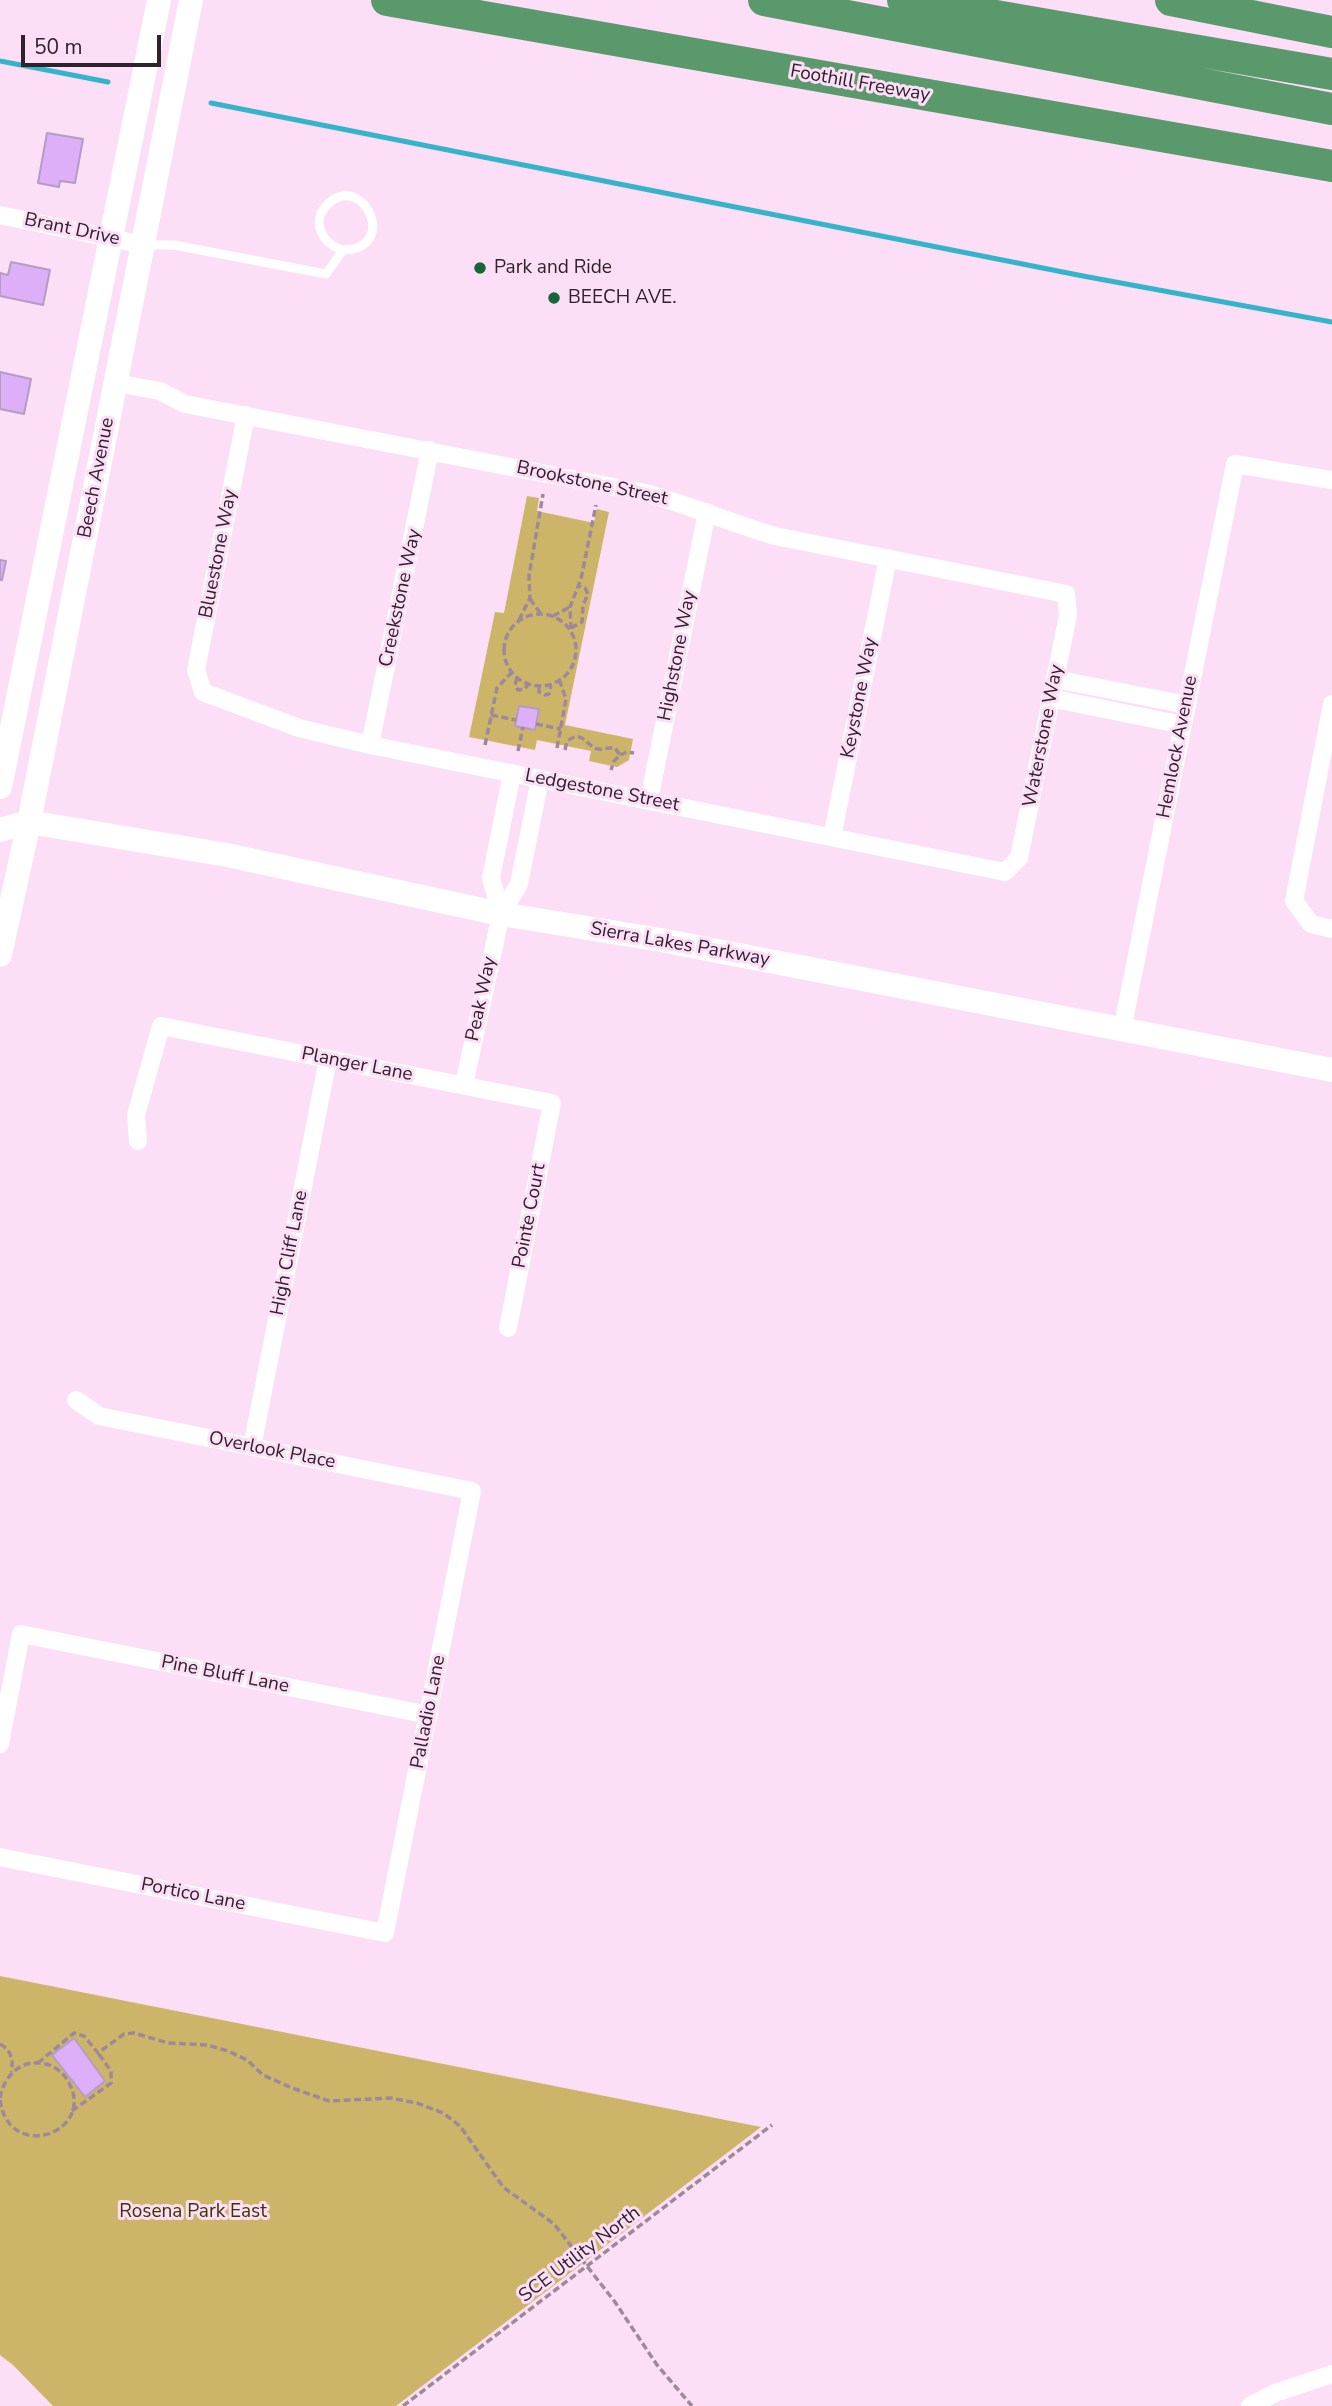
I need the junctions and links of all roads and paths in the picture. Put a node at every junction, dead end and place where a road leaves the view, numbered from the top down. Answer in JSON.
{"nodes":[{"id":1,"x":159,"y":0,"type":"edge"},
{"id":2,"x":191,"y":0,"type":"edge"},
{"id":3,"x":387,"y":0,"type":"edge"},
{"id":4,"x":764,"y":0,"type":"edge"},
{"id":5,"x":903,"y":0,"type":"edge"},
{"id":6,"x":1171,"y":0,"type":"edge"},
{"id":7,"x":1332,"y":32,"type":"edge"},
{"id":8,"x":1332,"y":74,"type":"edge"},
{"id":9,"x":1332,"y":109,"type":"edge"},
{"id":10,"x":1332,"y":166,"type":"edge"},
{"id":11,"x":0,"y":215,"type":"edge"},
{"id":12,"x":110,"y":238,"type":"junction"},
{"id":13,"x":144,"y":245,"type":"junction"},
{"id":14,"x":343,"y":250,"type":"junction"},
{"id":15,"x":116,"y":383,"type":"junction"},
{"id":16,"x":246,"y":415,"type":"junction"},
{"id":17,"x":430,"y":450,"type":"junction"},
{"id":18,"x":1332,"y":480,"type":"edge"},
{"id":19,"x":543,"y":494,"type":"dead end"},
{"id":20,"x":596,"y":505,"type":"dead end"},
{"id":21,"x":707,"y":512,"type":"junction"},
{"id":22,"x":888,"y":558,"type":"junction"},
{"id":23,"x":578,"y":586,"type":"junction"},
{"id":24,"x":1066,"y":594,"type":"joint"},
{"id":25,"x":530,"y":598,"type":"junction"},
{"id":26,"x":570,"y":607,"type":"junction"},
{"id":27,"x":541,"y":614,"type":"junction"},
{"id":28,"x":552,"y":616,"type":"junction"},
{"id":29,"x":519,"y":620,"type":"junction"},
{"id":30,"x":571,"y":629,"type":"junction"},
{"id":31,"x":512,"y":672,"type":"junction"},
{"id":32,"x":517,"y":678,"type":"junction"},
{"id":33,"x":1055,"y":678,"type":"junction"},
{"id":34,"x":559,"y":681,"type":"junction"},
{"id":35,"x":528,"y":684,"type":"junction"},
{"id":36,"x":551,"y":685,"type":"junction"},
{"id":37,"x":539,"y":687,"type":"junction"},
{"id":38,"x":203,"y":692,"type":"joint"},
{"id":39,"x":1051,"y":698,"type":"junction"},
{"id":40,"x":1332,"y":704,"type":"edge"},
{"id":41,"x":1187,"y":705,"type":"junction"},
{"id":42,"x":491,"y":715,"type":"junction"},
{"id":43,"x":516,"y":720,"type":"dead end"},
{"id":44,"x":536,"y":724,"type":"dead end"},
{"id":45,"x":1183,"y":725,"type":"junction"},
{"id":46,"x":523,"y":727,"type":"dead end"},
{"id":47,"x":561,"y":729,"type":"junction"},
{"id":48,"x":370,"y":745,"type":"junction"},
{"id":49,"x":485,"y":745,"type":"dead end"},
{"id":50,"x":557,"y":748,"type":"dead end"},
{"id":51,"x":565,"y":750,"type":"dead end"},
{"id":52,"x":518,"y":751,"type":"dead end"},
{"id":53,"x":634,"y":753,"type":"dead end"},
{"id":54,"x":620,"y":755,"type":"junction"},
{"id":55,"x":611,"y":770,"type":"dead end"},
{"id":56,"x":512,"y":773,"type":"junction"},
{"id":57,"x":540,"y":779,"type":"junction"},
{"id":58,"x":0,"y":788,"type":"edge"},
{"id":59,"x":0,"y":800,"type":"edge"},
{"id":60,"x":649,"y":800,"type":"junction"},
{"id":61,"x":29,"y":822,"type":"junction"},
{"id":62,"x":0,"y":830,"type":"edge"},
{"id":63,"x":832,"y":837,"type":"junction"},
{"id":64,"x":1005,"y":872,"type":"joint"},
{"id":65,"x":501,"y":914,"type":"junction"},
{"id":66,"x":1332,"y":929,"type":"edge"},
{"id":67,"x":0,"y":955,"type":"edge"},
{"id":68,"x":1122,"y":1030,"type":"junction"},
{"id":69,"x":328,"y":1059,"type":"junction"},
{"id":70,"x":1332,"y":1070,"type":"edge"},
{"id":71,"x":464,"y":1085,"type":"junction"},
{"id":72,"x":552,"y":1103,"type":"joint"},
{"id":73,"x":138,"y":1141,"type":"dead end"},
{"id":74,"x":508,"y":1328,"type":"dead end"},
{"id":75,"x":76,"y":1400,"type":"dead end"},
{"id":76,"x":252,"y":1447,"type":"junction"},
{"id":77,"x":472,"y":1491,"type":"joint"},
{"id":78,"x":429,"y":1715,"type":"junction"},
{"id":79,"x":0,"y":1744,"type":"edge"},
{"id":80,"x":0,"y":1857,"type":"edge"},
{"id":81,"x":385,"y":1933,"type":"joint"},
{"id":82,"x":0,"y":2044,"type":"edge"},
{"id":83,"x":98,"y":2053,"type":"junction"},
{"id":84,"x":38,"y":2063,"type":"junction"},
{"id":85,"x":7,"y":2078,"type":"junction"},
{"id":86,"x":0,"y":2083,"type":"edge"},
{"id":87,"x":0,"y":2099,"type":"edge"},
{"id":88,"x":72,"y":2111,"type":"junction"},
{"id":89,"x":772,"y":2126,"type":"dead end"},
{"id":90,"x":588,"y":2266,"type":"junction"},
{"id":91,"x":1332,"y":2374,"type":"edge"},
{"id":92,"x":403,"y":2406,"type":"edge"},
{"id":93,"x":692,"y":2406,"type":"edge"},
{"id":94,"x":1250,"y":2406,"type":"edge"}],
"edges":[{"from":1,"to":12,"type":"main road","name":"Beech Avenue"},
{"from":2,"to":13,"type":"main road","name":"Beech Avenue"},
{"from":3,"to":10,"type":"highway","name":"Foothill Freeway"},
{"from":4,"to":9,"type":"highway"},
{"from":5,"to":8,"type":"highway"},
{"from":6,"to":7,"type":"highway"},
{"from":11,"to":12,"type":"street","name":"Brant Drive"},
{"from":12,"to":13,"type":"street","name":"Brant Drive"},
{"from":12,"to":58,"type":"main road","name":"Beech Avenue"},
{"from":13,"to":14,"type":"lane"},
{"from":13,"to":15,"type":"main road","name":"Beech Avenue"},
{"from":14,"to":14,"type":"lane"},
{"from":15,"to":16,"type":"street","name":"Brookstone Street"},
{"from":15,"to":61,"type":"main road","name":"Beech Avenue"},
{"from":16,"to":17,"type":"street","name":"Brookstone Street"},
{"from":16,"to":38,"type":"street","name":"Bluestone Way"},
{"from":17,"to":21,"type":"street","name":"Brookstone Street"},
{"from":17,"to":48,"type":"street","name":"Creekstone Way"},
{"from":18,"to":41,"type":"street","name":"Hemlock Avenue"},
{"from":19,"to":25,"type":"path"},
{"from":20,"to":23,"type":"path"},
{"from":21,"to":22,"type":"street","name":"Brookstone Street"},
{"from":21,"to":60,"type":"street","name":"Highstone Way"},
{"from":22,"to":24,"type":"street","name":"Brookstone Street"},
{"from":22,"to":63,"type":"street","name":"Keystone Way"},
{"from":23,"to":26,"type":"path"},
{"from":23,"to":30,"type":"path"},
{"from":24,"to":33,"type":"street","name":"Waterstone Way"},
{"from":25,"to":27,"type":"path"},
{"from":25,"to":29,"type":"path"},
{"from":26,"to":28,"type":"path"},
{"from":26,"to":30,"type":"path"},
{"from":27,"to":28,"type":"path"},
{"from":27,"to":29,"type":"path"},
{"from":28,"to":30,"type":"path"},
{"from":29,"to":31,"type":"path"},
{"from":30,"to":34,"type":"path"},
{"from":31,"to":32,"type":"path"},
{"from":31,"to":42,"type":"path"},
{"from":32,"to":35,"type":"path"},
{"from":32,"to":35,"type":"path"},
{"from":33,"to":39,"type":"street","name":"Waterstone Way"},
{"from":33,"to":41,"type":"street"},
{"from":34,"to":36,"type":"path"},
{"from":34,"to":47,"type":"path"},
{"from":35,"to":37,"type":"path"},
{"from":36,"to":37,"type":"path"},
{"from":36,"to":37,"type":"path"},
{"from":38,"to":48,"type":"street","name":"Ledgestone Street"},
{"from":39,"to":45,"type":"street"},
{"from":39,"to":64,"type":"street","name":"Waterstone Way"},
{"from":40,"to":66,"type":"street"},
{"from":41,"to":45,"type":"street","name":"Hemlock Avenue"},
{"from":42,"to":43,"type":"path"},
{"from":42,"to":49,"type":"path"},
{"from":44,"to":47,"type":"path"},
{"from":45,"to":68,"type":"street","name":"Hemlock Avenue"},
{"from":46,"to":52,"type":"path"},
{"from":47,"to":50,"type":"path"},
{"from":48,"to":56,"type":"street","name":"Ledgestone Street"},
{"from":51,"to":54,"type":"path"},
{"from":53,"to":54,"type":"path"},
{"from":54,"to":55,"type":"path"},
{"from":56,"to":57,"type":"street","name":"Ledgestone Street"},
{"from":56,"to":65,"type":"street","name":"Peak Way"},
{"from":57,"to":60,"type":"street","name":"Ledgestone Street"},
{"from":57,"to":65,"type":"street","name":"Peak Way"},
{"from":59,"to":61,"type":"main road","name":"Sierra Lakes Parkway"},
{"from":60,"to":63,"type":"street","name":"Ledgestone Street"},
{"from":61,"to":62,"type":"main road","name":"Sierra Lakes Parkway"},
{"from":61,"to":65,"type":"main road","name":"Sierra Lakes Parkway"},
{"from":61,"to":67,"type":"main road","name":"Beech Avenue"},
{"from":63,"to":64,"type":"street","name":"Ledgestone Street"},
{"from":65,"to":68,"type":"main road","name":"Sierra Lakes Parkway"},
{"from":65,"to":71,"type":"street","name":"Peak Way"},
{"from":68,"to":70,"type":"main road","name":"Sierra Lakes Parkway"},
{"from":69,"to":71,"type":"street","name":"Planger Lane"},
{"from":69,"to":73,"type":"street","name":"Planger Lane"},
{"from":69,"to":76,"type":"street","name":"High Cliff Lane"},
{"from":71,"to":72,"type":"street","name":"Planger Lane"},
{"from":72,"to":74,"type":"street","name":"Pointe Court"},
{"from":75,"to":76,"type":"street","name":"Overlook Place"},
{"from":76,"to":77,"type":"street","name":"Overlook Place"},
{"from":77,"to":78,"type":"street","name":"Palladio Lane"},
{"from":78,"to":79,"type":"street","name":"Pine Bluff Lane"},
{"from":78,"to":81,"type":"street","name":"Palladio Lane"},
{"from":80,"to":81,"type":"street","name":"Portico Lane"},
{"from":82,"to":85,"type":"path"},
{"from":83,"to":84,"type":"path"},
{"from":83,"to":88,"type":"path"},
{"from":83,"to":90,"type":"path"},
{"from":84,"to":85,"type":"path"},
{"from":84,"to":88,"type":"path"},
{"from":85,"to":86,"type":"path"},
{"from":85,"to":87,"type":"path"},
{"from":87,"to":88,"type":"path"},
{"from":89,"to":90,"type":"path","name":"SCE Utility North"},
{"from":90,"to":92,"type":"path","name":"SCE Utility North"},
{"from":90,"to":93,"type":"path"},
{"from":91,"to":94,"type":"street"}]}
